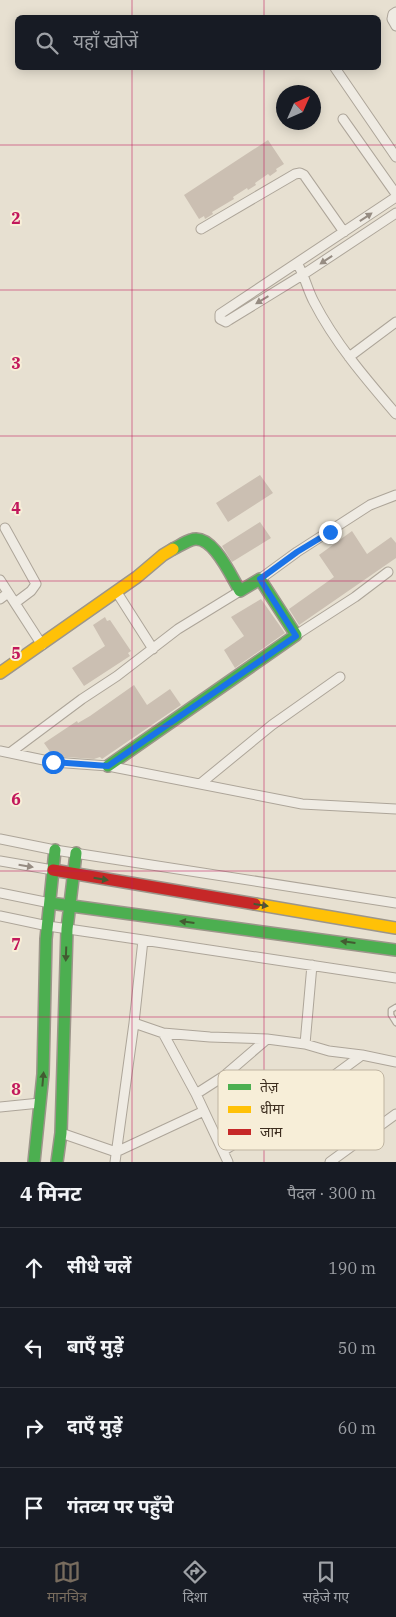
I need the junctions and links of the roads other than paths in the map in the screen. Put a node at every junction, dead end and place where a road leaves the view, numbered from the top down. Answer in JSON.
{"nodes":[{"id":1,"x":396,"y":12,"type":"edge"},
{"id":2,"x":396,"y":26,"type":"edge"},
{"id":3,"x":336,"y":70,"type":"edge"},
{"id":4,"x":343,"y":119,"type":"dead end"},
{"id":5,"x":396,"y":157,"type":"edge"},
{"id":6,"x":396,"y":195,"type":"edge"},
{"id":7,"x":396,"y":213,"type":"edge"},
{"id":8,"x":201,"y":229,"type":"dead end"},
{"id":9,"x":344,"y":232,"type":"junction"},
{"id":10,"x":297,"y":263,"type":"junction"},
{"id":11,"x":304,"y":274,"type":"junction"},
{"id":12,"x":396,"y":322,"type":"edge"},
{"id":13,"x":349,"y":357,"type":"junction"},
{"id":14,"x":396,"y":414,"type":"edge"},
{"id":15,"x":396,"y":495,"type":"edge"},
{"id":16,"x":5,"y":528,"type":"dead end"},
{"id":17,"x":388,"y":572,"type":"dead end"},
{"id":18,"x":260,"y":579,"type":"junction"},
{"id":19,"x":0,"y":580,"type":"edge"},
{"id":20,"x":240,"y":591,"type":"junction"},
{"id":21,"x":116,"y":592,"type":"junction"},
{"id":22,"x":8,"y":593,"type":"junction"},
{"id":23,"x":0,"y":599,"type":"edge"},
{"id":24,"x":15,"y":603,"type":"junction"},
{"id":25,"x":296,"y":636,"type":"junction"},
{"id":26,"x":42,"y":645,"type":"junction"},
{"id":27,"x":153,"y":649,"type":"junction"},
{"id":28,"x":0,"y":673,"type":"edge"},
{"id":29,"x":340,"y":677,"type":"dead end"},
{"id":30,"x":0,"y":751,"type":"edge"},
{"id":31,"x":11,"y":752,"type":"junction"},
{"id":32,"x":108,"y":766,"type":"junction"},
{"id":33,"x":200,"y":784,"type":"junction"},
{"id":34,"x":396,"y":809,"type":"edge"},
{"id":35,"x":0,"y":840,"type":"edge"},
{"id":36,"x":55,"y":850,"type":"junction"},
{"id":37,"x":76,"y":853,"type":"junction"},
{"id":38,"x":0,"y":861,"type":"edge"},
{"id":39,"x":53,"y":870,"type":"junction"},
{"id":40,"x":73,"y":875,"type":"junction"},
{"id":41,"x":0,"y":893,"type":"edge"},
{"id":42,"x":50,"y":903,"type":"junction"},
{"id":43,"x":396,"y":903,"type":"edge"},
{"id":44,"x":69,"y":906,"type":"junction"},
{"id":45,"x":0,"y":916,"type":"edge"},
{"id":46,"x":48,"y":926,"type":"junction"},
{"id":47,"x":67,"y":928,"type":"junction"},
{"id":48,"x":396,"y":928,"type":"edge"},
{"id":49,"x":143,"y":940,"type":"junction"},
{"id":50,"x":396,"y":950,"type":"edge"},
{"id":51,"x":312,"y":965,"type":"junction"},
{"id":52,"x":396,"y":978,"type":"edge"},
{"id":53,"x":396,"y":1007,"type":"edge"},
{"id":54,"x":134,"y":1023,"type":"junction"},
{"id":55,"x":396,"y":1023,"type":"edge"},
{"id":56,"x":163,"y":1033,"type":"junction"},
{"id":57,"x":268,"y":1039,"type":"junction"},
{"id":58,"x":305,"y":1044,"type":"junction"},
{"id":59,"x":362,"y":1055,"type":"junction"},
{"id":60,"x":396,"y":1062,"type":"edge"},
{"id":61,"x":231,"y":1070,"type":"edge"},
{"id":62,"x":342,"y":1070,"type":"edge"},
{"id":63,"x":218,"y":1080,"type":"edge"},
{"id":64,"x":196,"y":1094,"type":"junction"},
{"id":65,"x":40,"y":1103,"type":"junction"},
{"id":66,"x":0,"y":1107,"type":"edge"},
{"id":67,"x":204,"y":1111,"type":"junction"},
{"id":68,"x":396,"y":1114,"type":"edge"},
{"id":69,"x":384,"y":1123,"type":"edge"},
{"id":70,"x":61,"y":1132,"type":"junction"},
{"id":71,"x":218,"y":1140,"type":"edge"},
{"id":72,"x":346,"y":1150,"type":"edge"},
{"id":73,"x":223,"y":1151,"type":"edge"},
{"id":74,"x":116,"y":1152,"type":"junction"},
{"id":75,"x":34,"y":1162,"type":"edge"},
{"id":76,"x":57,"y":1162,"type":"edge"},
{"id":77,"x":115,"y":1162,"type":"edge"},
{"id":78,"x":228,"y":1162,"type":"edge"},
{"id":79,"x":330,"y":1162,"type":"edge"}],
"edges":[{"from":1,"to":2,"type":"street"},
{"from":3,"to":5,"type":"street"},
{"from":4,"to":6,"type":"street"},
{"from":9,"to":6,"type":"street","one_way":true},
{"from":7,"to":11,"type":"street","one_way":true},
{"from":8,"to":9,"type":"street"},
{"from":9,"to":10,"type":"street"},
{"from":10,"to":11,"type":"street"},
{"from":11,"to":10,"type":"street","one_way":true},
{"from":11,"to":13,"type":"street"},
{"from":12,"to":13,"type":"street"},
{"from":13,"to":14,"type":"street"},
{"from":15,"to":18,"type":"street"},
{"from":16,"to":24,"type":"street"},
{"from":17,"to":25,"type":"street"},
{"from":18,"to":20,"type":"street"},
{"from":18,"to":25,"type":"street"},
{"from":19,"to":22,"type":"street"},
{"from":20,"to":21,"type":"street"},
{"from":20,"to":27,"type":"street"},
{"from":21,"to":26,"type":"street"},
{"from":21,"to":27,"type":"street"},
{"from":22,"to":23,"type":"street"},
{"from":22,"to":24,"type":"street"},
{"from":24,"to":26,"type":"street"},
{"from":25,"to":32,"type":"street"},
{"from":26,"to":28,"type":"street"},
{"from":27,"to":31,"type":"street"},
{"from":29,"to":33,"type":"street"},
{"from":30,"to":31,"type":"street"},
{"from":31,"to":32,"type":"street"},
{"from":32,"to":33,"type":"street"},
{"from":33,"to":34,"type":"street"},
{"from":35,"to":36,"type":"street"},
{"from":36,"to":37,"type":"street"},
{"from":36,"to":39,"type":"street"},
{"from":37,"to":40,"type":"street"},
{"from":37,"to":43,"type":"street"},
{"from":38,"to":39,"type":"street","one_way":true},
{"from":39,"to":40,"type":"street"},
{"from":39,"to":42,"type":"street"},
{"from":40,"to":44,"type":"street"},
{"from":40,"to":48,"type":"street","one_way":true},
{"from":41,"to":42,"type":"street"},
{"from":42,"to":44,"type":"street"},
{"from":42,"to":46,"type":"street"},
{"from":44,"to":47,"type":"street"},
{"from":50,"to":44,"type":"street","one_way":true},
{"from":45,"to":46,"type":"street"},
{"from":46,"to":47,"type":"street"},
{"from":65,"to":46,"type":"street","one_way":true},
{"from":47,"to":49,"type":"street"},
{"from":47,"to":70,"type":"street","one_way":true},
{"from":49,"to":51,"type":"street"},
{"from":49,"to":54,"type":"street"},
{"from":51,"to":52,"type":"street"},
{"from":51,"to":58,"type":"street"},
{"from":53,"to":55,"type":"lane"},
{"from":54,"to":56,"type":"street"},
{"from":54,"to":74,"type":"street"},
{"from":56,"to":57,"type":"street"},
{"from":56,"to":64,"type":"street"},
{"from":57,"to":58,"type":"street"},
{"from":57,"to":61,"type":"street"},
{"from":58,"to":59,"type":"street"},
{"from":59,"to":60,"type":"street"},
{"from":59,"to":62,"type":"street"},
{"from":63,"to":64,"type":"street"},
{"from":64,"to":67,"type":"street"},
{"from":65,"to":66,"type":"street"},
{"from":65,"to":75,"type":"street"},
{"from":67,"to":71,"type":"street"},
{"from":67,"to":74,"type":"street"},
{"from":68,"to":69,"type":"street"},
{"from":70,"to":74,"type":"street"},
{"from":70,"to":76,"type":"street"},
{"from":72,"to":79,"type":"street"},
{"from":73,"to":78,"type":"street"},
{"from":74,"to":77,"type":"street"}]}
